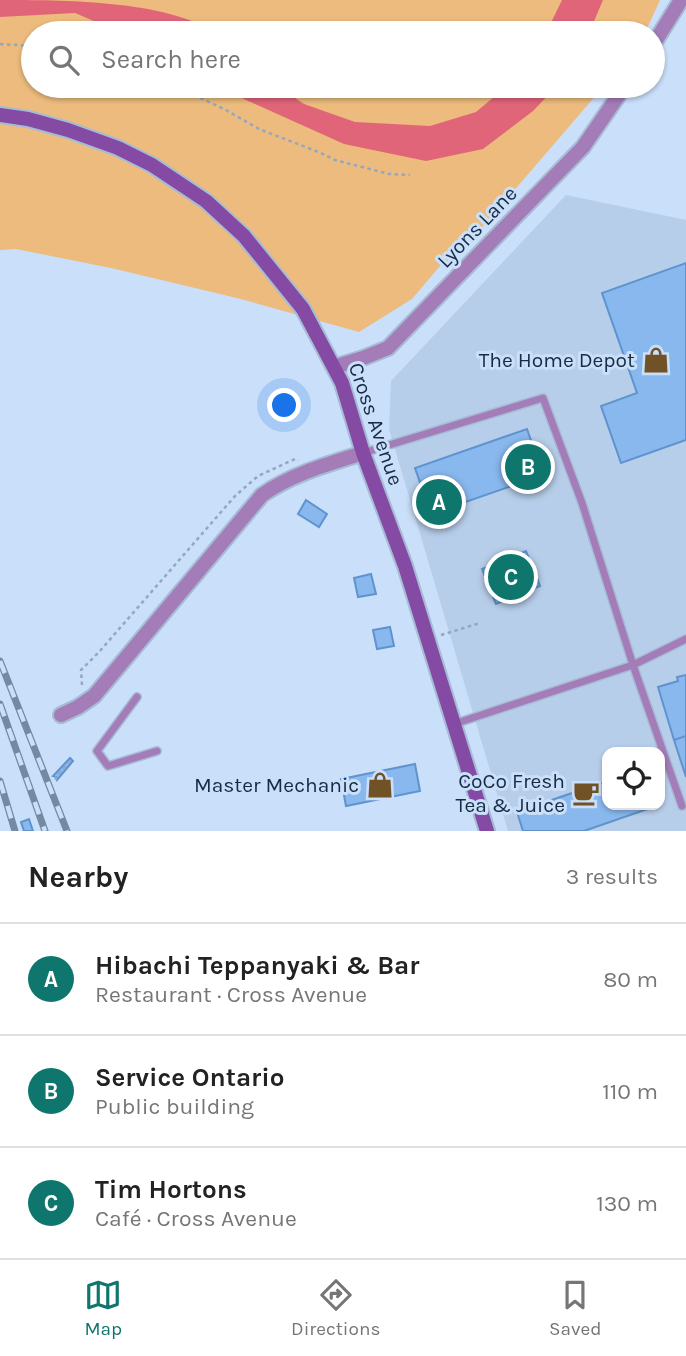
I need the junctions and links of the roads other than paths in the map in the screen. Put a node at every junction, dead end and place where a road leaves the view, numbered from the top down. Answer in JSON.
{"nodes":[{"id":1,"x":681,"y":0,"type":"edge"},
{"id":2,"x":665,"y":26,"type":"edge"},
{"id":3,"x":617,"y":98,"type":"edge"},
{"id":4,"x":0,"y":115,"type":"edge"},
{"id":5,"x":334,"y":367,"type":"junction"},
{"id":6,"x":363,"y":453,"type":"junction"},
{"id":7,"x":686,"y":639,"type":"edge"},
{"id":8,"x":632,"y":665,"type":"junction"},
{"id":9,"x":137,"y":697,"type":"dead end"},
{"id":10,"x":61,"y":715,"type":"dead end"},
{"id":11,"x":454,"y":724,"type":"junction"},
{"id":12,"x":158,"y":751,"type":"dead end"},
{"id":13,"x":682,"y":806,"type":"dead end"},
{"id":14,"x":487,"y":831,"type":"edge"}],
"edges":[{"from":1,"to":2,"type":"street"},
{"from":3,"to":5,"type":"street","name":"Lyons Lane"},
{"from":4,"to":5,"type":"street","name":"Cross Avenue"},
{"from":5,"to":6,"type":"street","name":"Cross Avenue"},
{"from":6,"to":8,"type":"lane"},
{"from":6,"to":10,"type":"street"},
{"from":6,"to":11,"type":"street","name":"Cross Avenue"},
{"from":7,"to":8,"type":"lane"},
{"from":8,"to":11,"type":"lane"},
{"from":8,"to":13,"type":"lane"},
{"from":9,"to":12,"type":"lane"},
{"from":11,"to":14,"type":"street","name":"Cross Avenue"}]}
